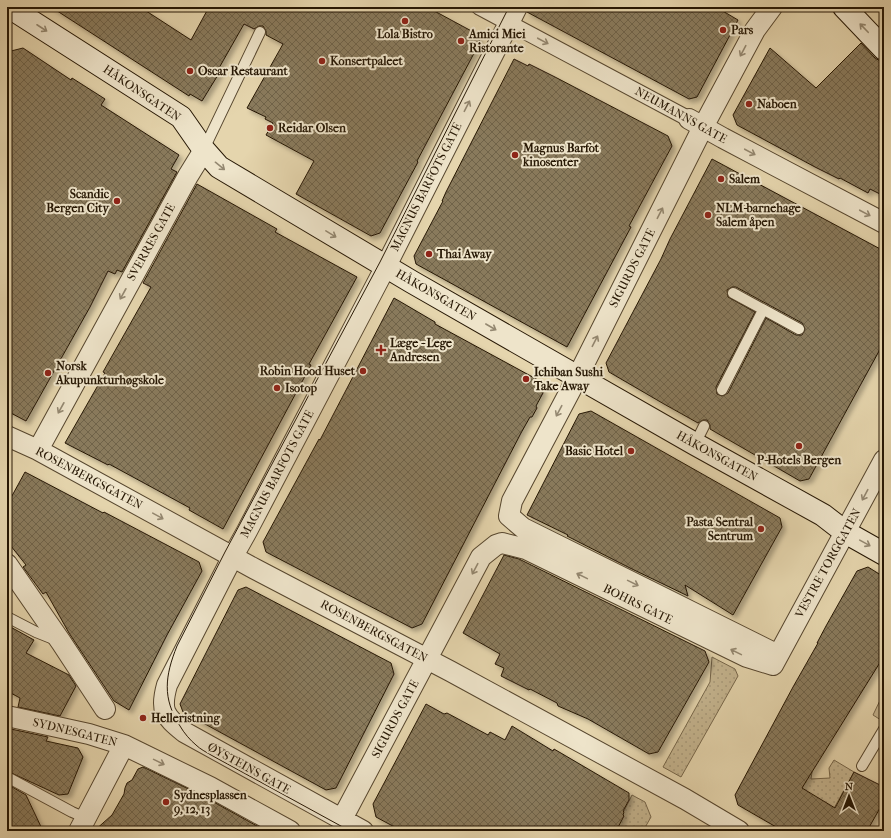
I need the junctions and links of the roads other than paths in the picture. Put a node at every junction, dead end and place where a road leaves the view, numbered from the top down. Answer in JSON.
{"nodes":[{"id":1,"x":479,"y":7,"type":"edge"},
{"id":2,"x":772,"y":7,"type":"edge"},
{"id":3,"x":844,"y":7,"type":"edge"},
{"id":4,"x":8,"y":8,"type":"edge"},
{"id":5,"x":513,"y":15,"type":"edge"},
{"id":6,"x":260,"y":32,"type":"dead end"},
{"id":7,"x":884,"y":49,"type":"edge"},
{"id":8,"x":696,"y":123,"type":"junction"},
{"id":9,"x":204,"y":150,"type":"junction"},
{"id":10,"x":884,"y":223,"type":"edge"},
{"id":11,"x":386,"y":266,"type":"junction"},
{"id":12,"x":734,"y":293,"type":"dead end"},
{"id":13,"x":763,"y":310,"type":"junction"},
{"id":14,"x":799,"y":329,"type":"dead end"},
{"id":15,"x":578,"y":376,"type":"junction"},
{"id":16,"x":722,"y":390,"type":"dead end"},
{"id":17,"x":7,"y":436,"type":"edge"},
{"id":18,"x":38,"y":450,"type":"junction"},
{"id":19,"x":884,"y":460,"type":"edge"},
{"id":20,"x":523,"y":528,"type":"joint"},
{"id":21,"x":845,"y":532,"type":"junction"},
{"id":22,"x":502,"y":543,"type":"joint"},
{"id":23,"x":884,"y":554,"type":"edge"},
{"id":24,"x":233,"y":556,"type":"junction"},
{"id":25,"x":7,"y":564,"type":"edge"},
{"id":26,"x":7,"y":617,"type":"edge"},
{"id":27,"x":61,"y":642,"type":"junction"},
{"id":28,"x":427,"y":659,"type":"junction"},
{"id":29,"x":775,"y":660,"type":"junction"},
{"id":30,"x":167,"y":685,"type":"joint"},
{"id":31,"x":105,"y":709,"type":"dead end"},
{"id":32,"x":7,"y":716,"type":"edge"},
{"id":33,"x":884,"y":729,"type":"edge"},
{"id":34,"x":124,"y":745,"type":"junction"},
{"id":35,"x":862,"y":766,"type":"dead end"},
{"id":36,"x":7,"y":777,"type":"edge"},
{"id":37,"x":342,"y":819,"type":"junction"},
{"id":38,"x":83,"y":824,"type":"edge"},
{"id":39,"x":290,"y":831,"type":"edge"},
{"id":40,"x":362,"y":831,"type":"edge"},
{"id":41,"x":739,"y":831,"type":"edge"}],
"edges":[{"from":1,"to":5,"type":"street","name":"NEUMANNS GATE"},
{"from":2,"to":8,"type":"street","name":"SIGURDS GATE","one_way":true},
{"from":7,"to":3,"type":"main road","one_way":true},
{"from":4,"to":9,"type":"main road","name":"HÅKONSGATEN","one_way":true},
{"from":5,"to":8,"type":"street","name":"NEUMANNS GATE","one_way":true},
{"from":11,"to":5,"type":"street","name":"MAGNUS BARFOTS GATE","one_way":true},
{"from":6,"to":9,"type":"lane","name":"SVERRES GATE"},
{"from":8,"to":10,"type":"street","name":"NEUMANNS GATE","one_way":true},
{"from":15,"to":8,"type":"street","name":"SIGURDS GATE","one_way":true},
{"from":9,"to":11,"type":"main road","name":"HÅKONSGATEN","one_way":true},
{"from":9,"to":18,"type":"street","name":"SVERRES GATE","one_way":true},
{"from":11,"to":15,"type":"main road","name":"HÅKONSGATEN","one_way":true},
{"from":11,"to":24,"type":"street","name":"MAGNUS BARFOTS GATE"},
{"from":12,"to":13,"type":"lane"},
{"from":13,"to":14,"type":"lane"},
{"from":13,"to":16,"type":"lane"},
{"from":15,"to":20,"type":"street","name":"SIGURDS GATE","one_way":true},
{"from":15,"to":21,"type":"main road","name":"HÅKONSGATEN"},
{"from":17,"to":18,"type":"street","name":"ROSENBERGSGATEN"},
{"from":18,"to":24,"type":"street","name":"ROSENBERGSGATEN","one_way":true},
{"from":19,"to":21,"type":"street","name":"VESTRE TORGGATEN","one_way":true},
{"from":20,"to":29,"type":"street","name":"BOHRS GATE","one_way":true},
{"from":21,"to":23,"type":"main road","name":"HÅKONSGATEN","one_way":true},
{"from":21,"to":29,"type":"street","name":"VESTRE TORGGATEN"},
{"from":22,"to":28,"type":"street","name":"SIGURDS GATE","one_way":true},
{"from":29,"to":22,"type":"street","name":"BOHRS GATE","one_way":true},
{"from":24,"to":28,"type":"street","name":"ROSENBERGSGATEN"},
{"from":24,"to":30,"type":"street","name":"MAGNUS BARFOTS GATE"},
{"from":25,"to":27,"type":"street"},
{"from":26,"to":27,"type":"lane"},
{"from":27,"to":31,"type":"street"},
{"from":28,"to":37,"type":"street","name":"SIGURDS GATE"},
{"from":28,"to":41,"type":"street","name":"ROSENBERGSGATEN"},
{"from":30,"to":37,"type":"street","name":"ØYSTEINS GATE"},
{"from":32,"to":34,"type":"street","name":"SYDNESGATEN"},
{"from":33,"to":35,"type":"lane"},
{"from":34,"to":38,"type":"street"},
{"from":34,"to":39,"type":"street","name":"SYDNESGATEN","one_way":true},
{"from":36,"to":38,"type":"lane"},
{"from":37,"to":40,"type":"street","name":"ØYSTEINS GATE"}]}
